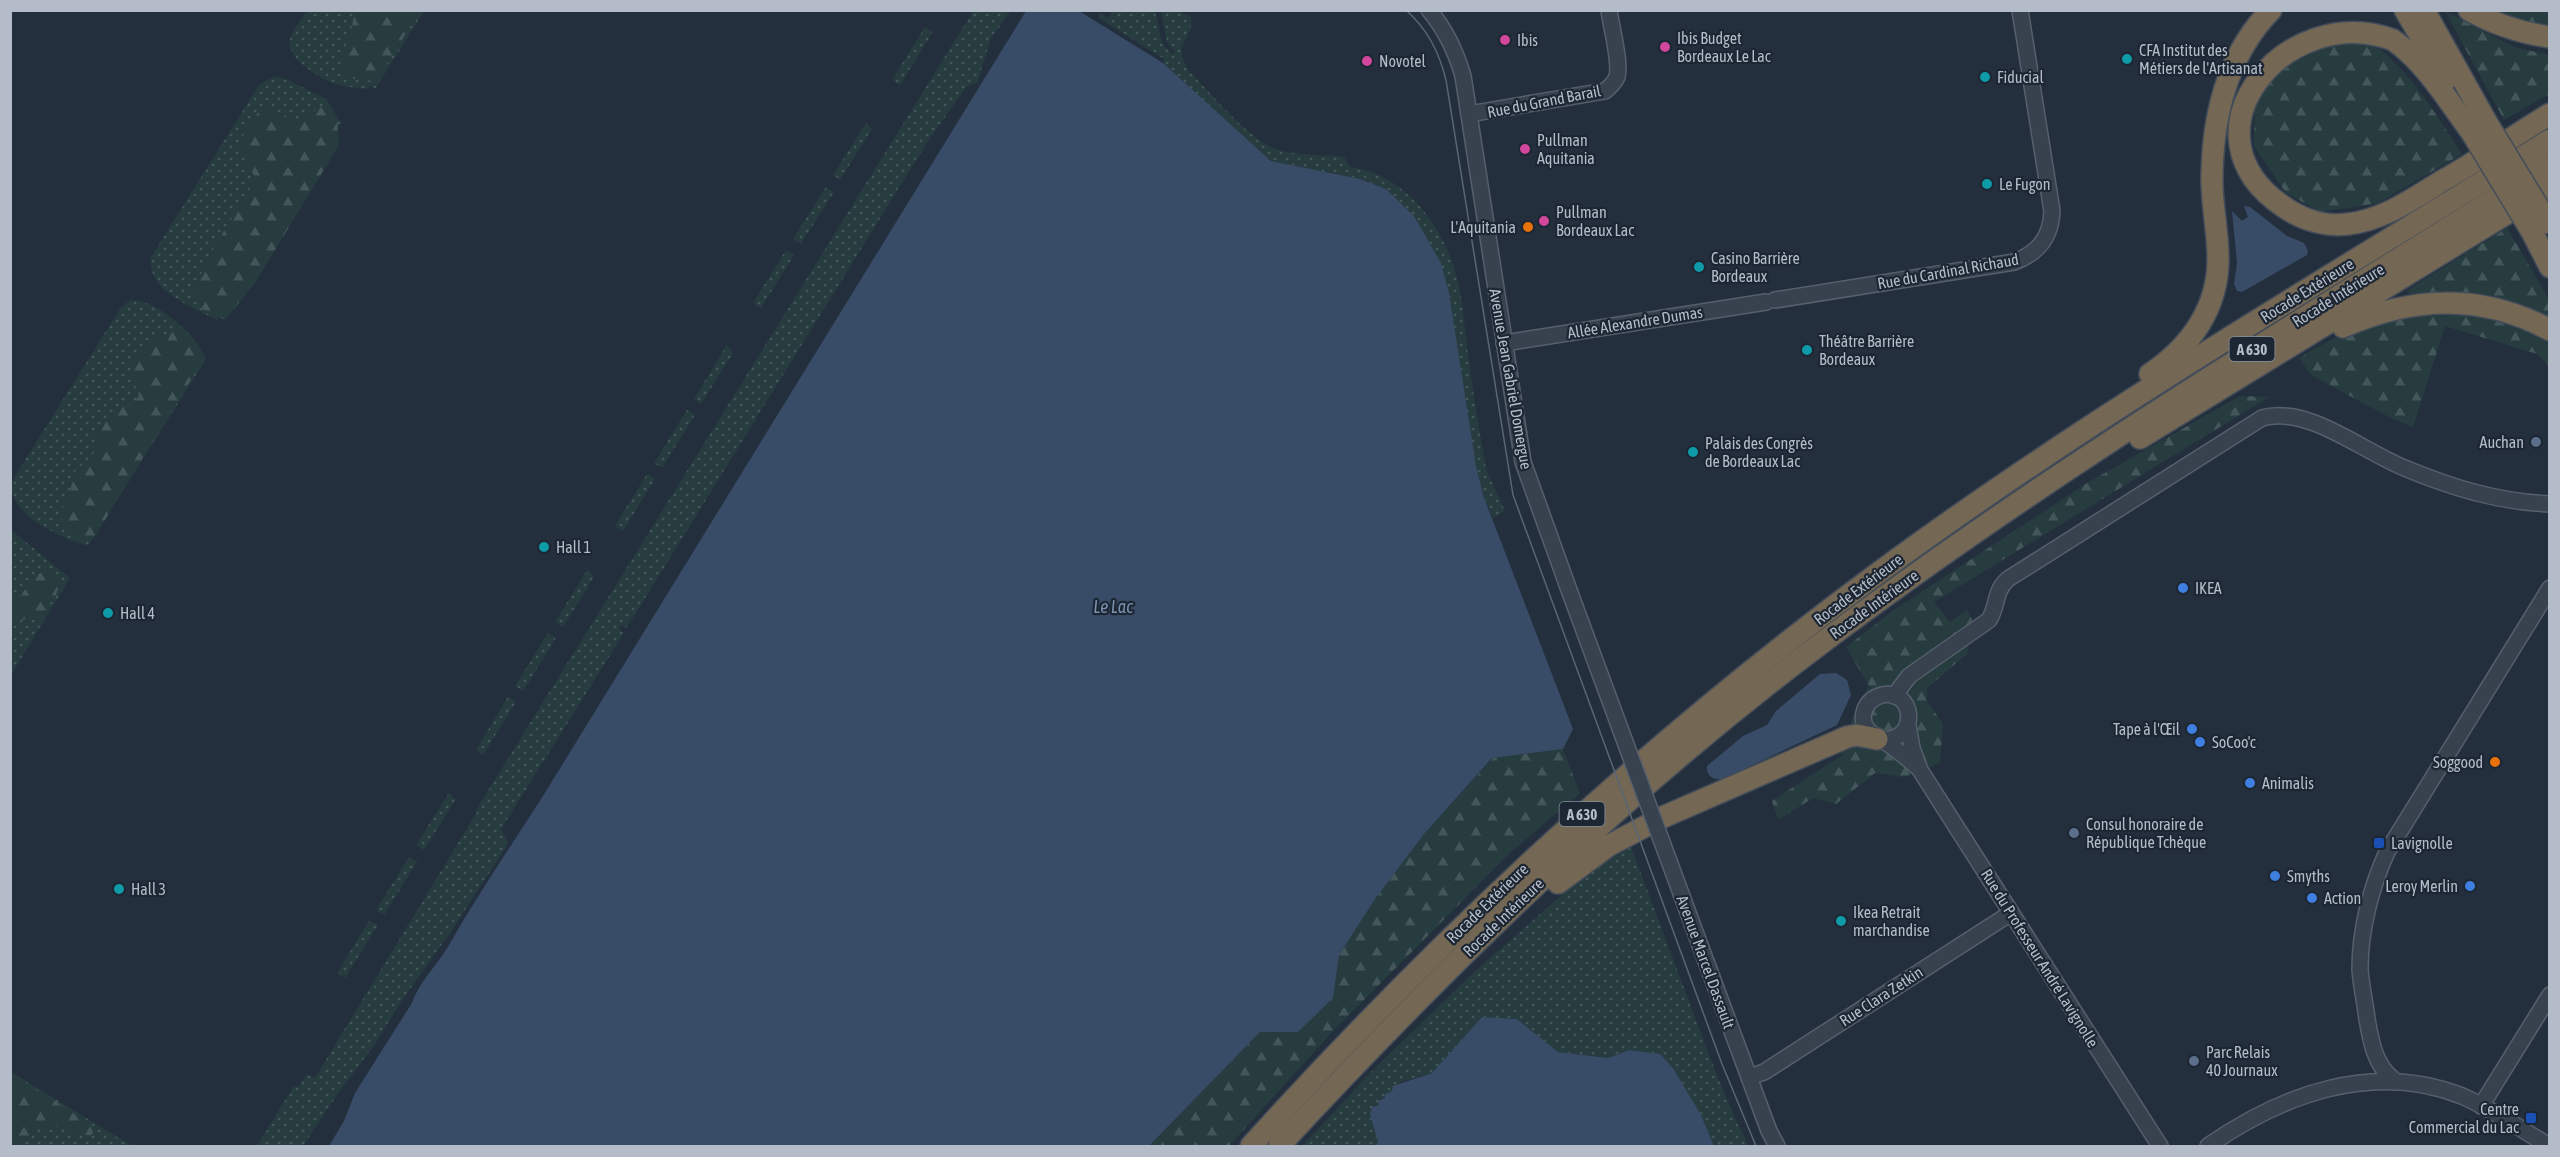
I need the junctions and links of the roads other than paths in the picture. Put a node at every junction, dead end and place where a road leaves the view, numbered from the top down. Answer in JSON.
{"nodes":[{"id":1,"x":1429,"y":10,"type":"edge"},
{"id":2,"x":1609,"y":10,"type":"edge"},
{"id":3,"x":2020,"y":10,"type":"edge"},
{"id":4,"x":2271,"y":10,"type":"edge"},
{"id":5,"x":2406,"y":10,"type":"edge"},
{"id":6,"x":2424,"y":10,"type":"edge"},
{"id":7,"x":2469,"y":10,"type":"edge"},
{"id":8,"x":2550,"y":37,"type":"edge"},
{"id":9,"x":1469,"y":114,"type":"junction"},
{"id":10,"x":2550,"y":114,"type":"edge"},
{"id":11,"x":2479,"y":128,"type":"junction"},
{"id":12,"x":2550,"y":140,"type":"edge"},
{"id":13,"x":2550,"y":164,"type":"edge"},
{"id":14,"x":2550,"y":187,"type":"edge"},
{"id":15,"x":2545,"y":226,"type":"edge"},
{"id":16,"x":2550,"y":247,"type":"edge"},
{"id":17,"x":2550,"y":267,"type":"edge"},
{"id":18,"x":1827,"y":293,"type":"joint"},
{"id":19,"x":2550,"y":330,"type":"edge"},
{"id":20,"x":1504,"y":343,"type":"junction"},
{"id":21,"x":2192,"y":407,"type":"junction"},
{"id":22,"x":2444,"y":481,"type":"junction"},
{"id":23,"x":2550,"y":497,"type":"edge"},
{"id":24,"x":2550,"y":504,"type":"edge"},
{"id":25,"x":1955,"y":532,"type":"junction"},
{"id":26,"x":2550,"y":588,"type":"edge"},
{"id":27,"x":1894,"y":696,"type":"junction"},
{"id":28,"x":1908,"y":725,"type":"junction"},
{"id":29,"x":1880,"y":739,"type":"junction"},
{"id":30,"x":1920,"y":770,"type":"junction"},
{"id":31,"x":1638,"y":776,"type":"joint"},
{"id":32,"x":2012,"y":913,"type":"junction"},
{"id":33,"x":2550,"y":994,"type":"edge"},
{"id":34,"x":2371,"y":1044,"type":"junction"},
{"id":35,"x":1369,"y":1051,"type":"junction"},
{"id":36,"x":1749,"y":1077,"type":"junction"},
{"id":37,"x":2394,"y":1080,"type":"junction"},
{"id":38,"x":2357,"y":1083,"type":"junction"},
{"id":39,"x":2481,"y":1106,"type":"junction"},
{"id":40,"x":1251,"y":1146,"type":"edge"},
{"id":41,"x":1279,"y":1146,"type":"edge"},
{"id":42,"x":1777,"y":1146,"type":"edge"},
{"id":43,"x":2160,"y":1146,"type":"edge"},
{"id":44,"x":2208,"y":1146,"type":"edge"},
{"id":45,"x":2549,"y":1146,"type":"edge"}],
"edges":[{"from":1,"to":9,"type":"street","name":"Avenue Jean Gabriel Domergue"},
{"from":2,"to":9,"type":"street","name":"Rue du Grand Barail"},
{"from":3,"to":18,"type":"street","name":"Rue du Cardinal Richaud"},
{"from":4,"to":25,"type":"highway"},
{"from":5,"to":11,"type":"highway"},
{"from":6,"to":11,"type":"highway"},
{"from":7,"to":8,"type":"highway"},
{"from":9,"to":20,"type":"street","name":"Avenue Jean Gabriel Domergue"},
{"from":10,"to":11,"type":"highway"},
{"from":11,"to":15,"type":"highway","bridge":true},
{"from":12,"to":25,"type":"highway","name":"Rocade Extérieure","number":"A 630"},
{"from":13,"to":25,"type":"highway","name":"Rocade Intérieure","number":"A 630"},
{"from":14,"to":21,"type":"highway"},
{"from":15,"to":16,"type":"highway"},
{"from":15,"to":17,"type":"highway"},
{"from":18,"to":20,"type":"street","name":"Allée Alexandre Dumas"},
{"from":19,"to":21,"type":"highway"},
{"from":20,"to":31,"type":"street","name":"Avenue Jean Gabriel Domergue","bridge":true},
{"from":21,"to":25,"type":"highway"},
{"from":22,"to":23,"type":"street"},
{"from":22,"to":24,"type":"street"},
{"from":22,"to":27,"type":"street"},
{"from":25,"to":35,"type":"highway","name":"Rocade Intérieure","number":"A 630"},
{"from":25,"to":40,"type":"highway","name":"Rocade Extérieure","number":"A 630"},
{"from":26,"to":34,"type":"street"},
{"from":27,"to":28,"type":"street"},
{"from":27,"to":29,"type":"street"},
{"from":28,"to":29,"type":"street"},
{"from":28,"to":30,"type":"street","name":"Rue du Professeur André Lavignolle"},
{"from":29,"to":30,"type":"street","name":"Rue du Professeur André Lavignolle"},
{"from":29,"to":35,"type":"highway"},
{"from":30,"to":32,"type":"street","name":"Rue du Professeur André Lavignolle"},
{"from":31,"to":36,"type":"street","name":"Avenue Marcel Dassault","bridge":true},
{"from":32,"to":36,"type":"street","name":"Rue Clara Zetkin"},
{"from":32,"to":43,"type":"street","name":"Rue du Professeur André Lavignolle"},
{"from":33,"to":39,"type":"street"},
{"from":34,"to":37,"type":"street"},
{"from":34,"to":38,"type":"street"},
{"from":35,"to":41,"type":"highway","name":"Rocade Intérieure","number":"A 630"},
{"from":36,"to":42,"type":"street","name":"Avenue Marcel Dassault"},
{"from":37,"to":38,"type":"street"},
{"from":37,"to":39,"type":"street"},
{"from":38,"to":44,"type":"street"},
{"from":39,"to":45,"type":"street"}]}
